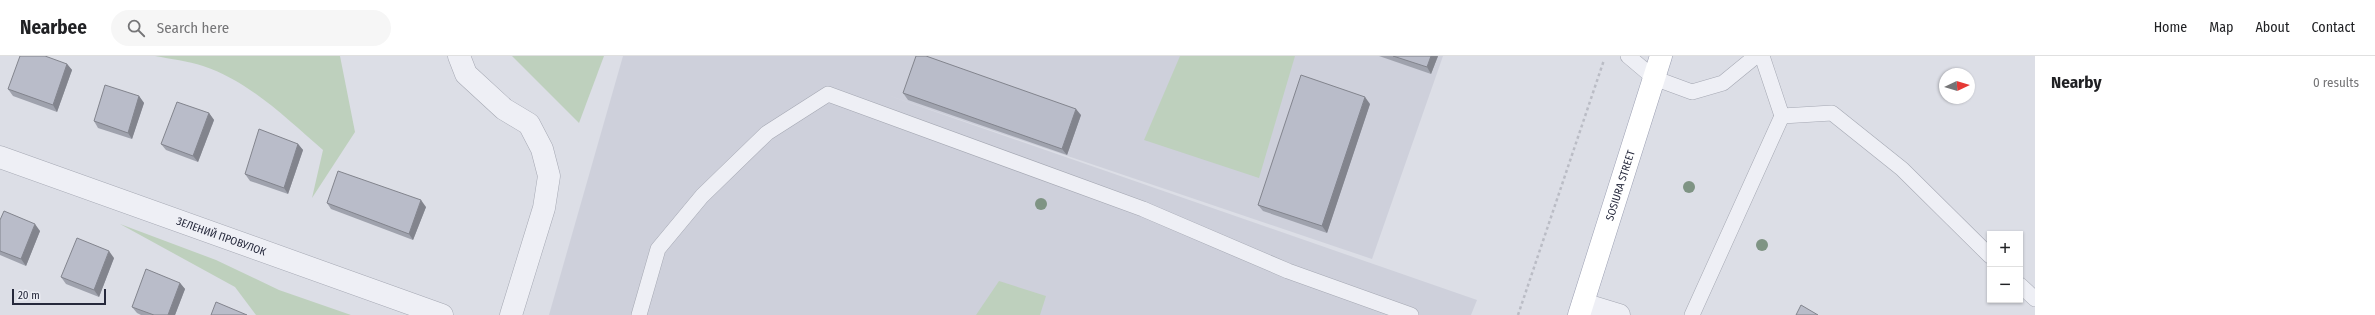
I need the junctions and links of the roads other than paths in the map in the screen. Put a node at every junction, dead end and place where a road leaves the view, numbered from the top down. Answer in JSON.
{"nodes":[{"id":1,"x":459,"y":56,"type":"edge"},
{"id":2,"x":1628,"y":56,"type":"edge"},
{"id":3,"x":1661,"y":56,"type":"edge"},
{"id":4,"x":1756,"y":56,"type":"edge"},
{"id":5,"x":1762,"y":56,"type":"edge"},
{"id":6,"x":1654,"y":78,"type":"junction"},
{"id":7,"x":1782,"y":116,"type":"junction"},
{"id":8,"x":0,"y":157,"type":"edge"},
{"id":9,"x":1987,"y":253,"type":"edge"},
{"id":10,"x":2023,"y":288,"type":"edge"},
{"id":11,"x":2035,"y":299,"type":"edge"},
{"id":12,"x":1581,"y":310,"type":"edge"},
{"id":13,"x":442,"y":315,"type":"edge"},
{"id":14,"x":510,"y":315,"type":"edge"},
{"id":15,"x":639,"y":315,"type":"edge"},
{"id":16,"x":1411,"y":315,"type":"edge"},
{"id":17,"x":1618,"y":315,"type":"edge"},
{"id":18,"x":1692,"y":315,"type":"edge"}],
"edges":[{"from":1,"to":14,"type":"street"},
{"from":2,"to":6,"type":"lane"},
{"from":3,"to":6,"type":"main road","name":"SOSIURA STREET"},
{"from":4,"to":6,"type":"lane"},
{"from":5,"to":7,"type":"lane"},
{"from":6,"to":12,"type":"main road","name":"SOSIURA STREET"},
{"from":7,"to":9,"type":"lane"},
{"from":7,"to":18,"type":"lane"},
{"from":8,"to":13,"type":"street","name":"ЗЕЛЕНИЙ ПРОВУЛОК"},
{"from":10,"to":11,"type":"lane"},
{"from":12,"to":17,"type":"street"},
{"from":15,"to":16,"type":"lane"}]}
